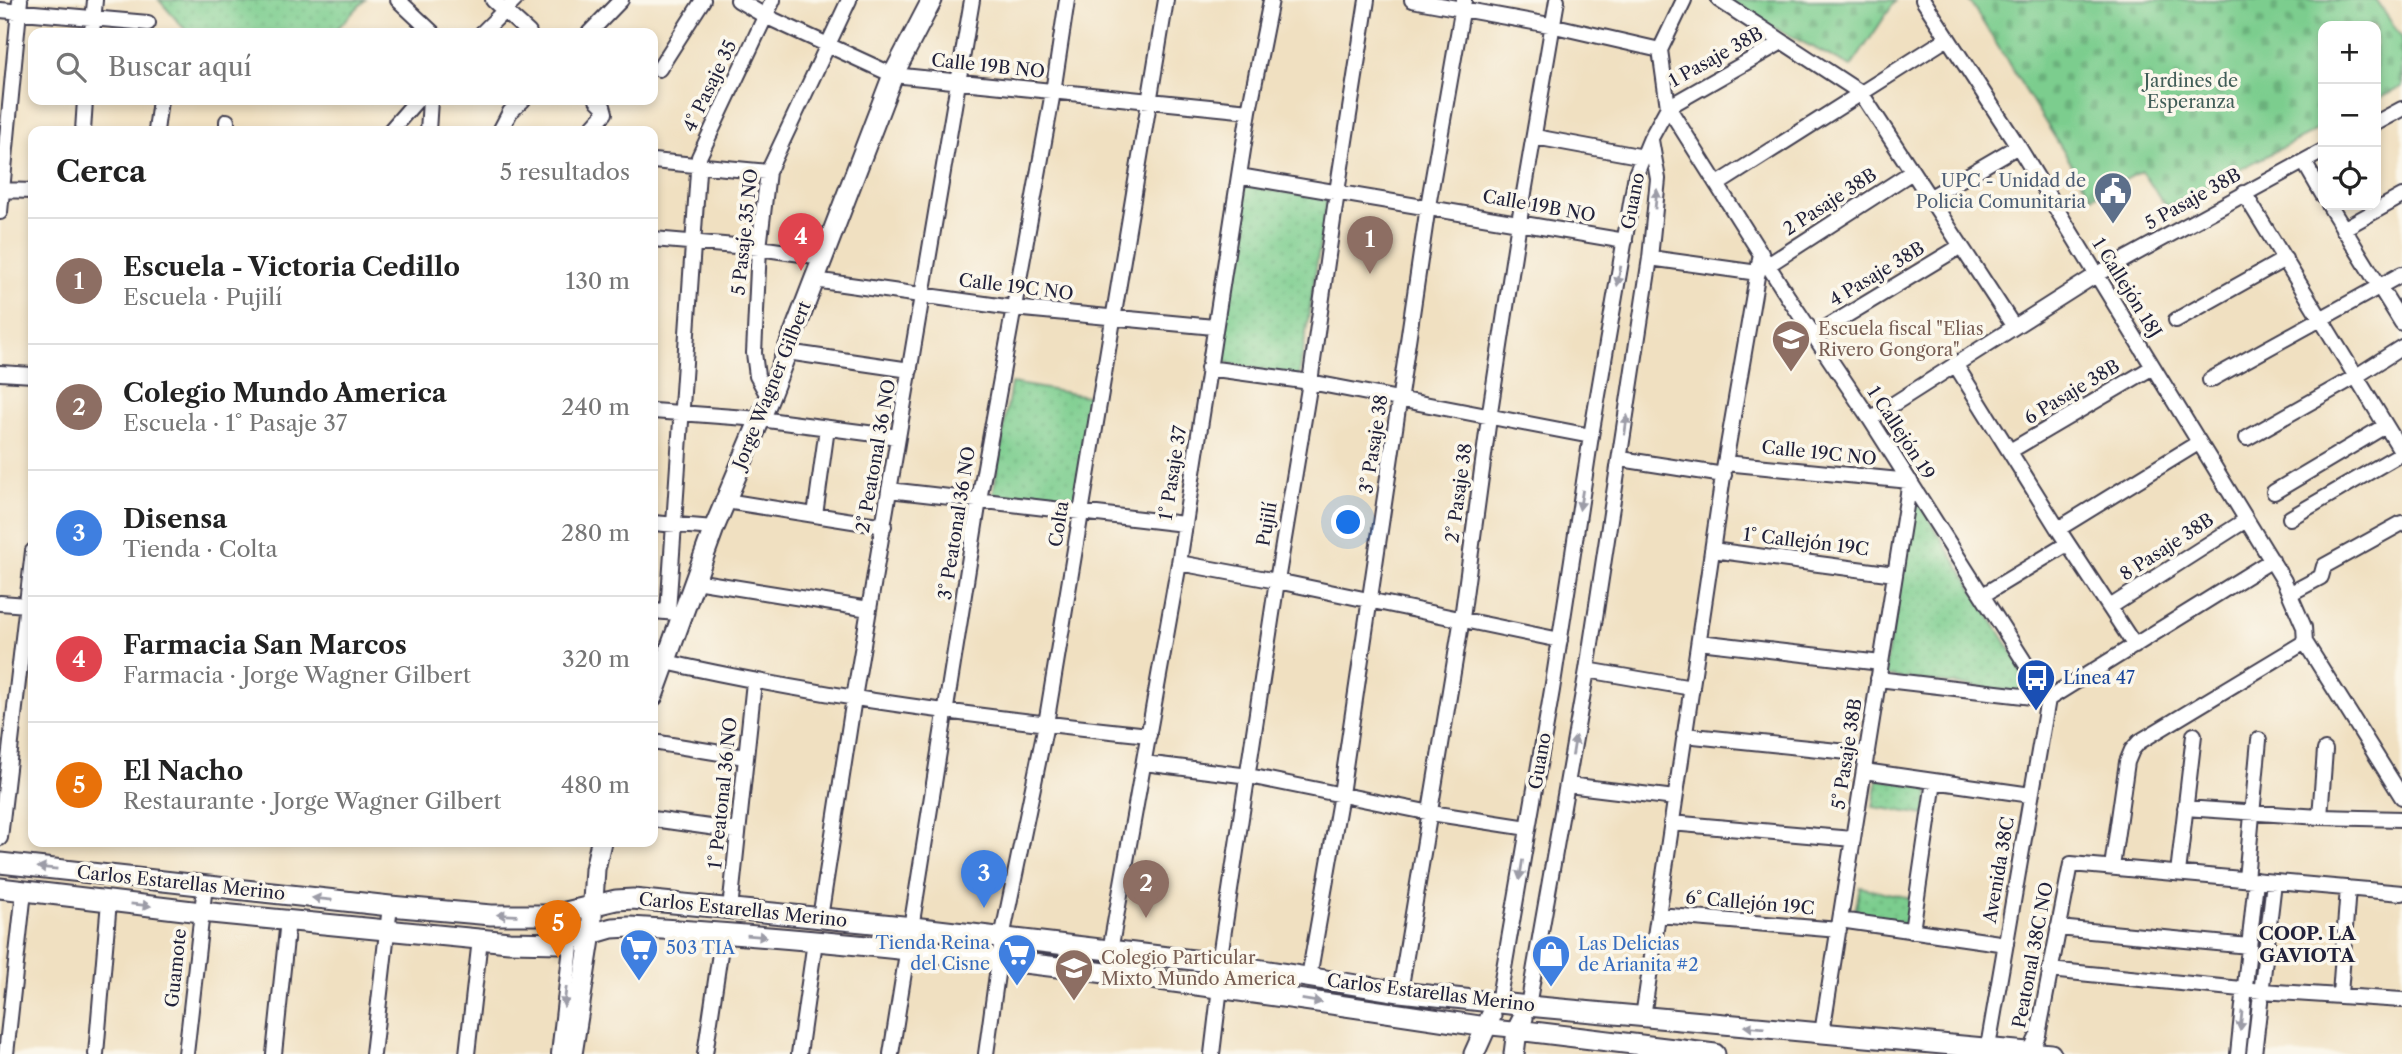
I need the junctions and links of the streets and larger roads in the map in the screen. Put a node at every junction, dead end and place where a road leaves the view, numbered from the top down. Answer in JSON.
{"nodes":[{"id":1,"x":95,"y":0,"type":"edge"},
{"id":2,"x":398,"y":0,"type":"edge"},
{"id":3,"x":493,"y":0,"type":"edge"},
{"id":4,"x":515,"y":0,"type":"edge"},
{"id":5,"x":621,"y":0,"type":"edge"},
{"id":6,"x":703,"y":0,"type":"edge"},
{"id":7,"x":738,"y":0,"type":"edge"},
{"id":8,"x":773,"y":0,"type":"edge"},
{"id":9,"x":849,"y":0,"type":"edge"},
{"id":10,"x":932,"y":0,"type":"edge"},
{"id":11,"x":972,"y":0,"type":"edge"},
{"id":12,"x":1067,"y":0,"type":"edge"},
{"id":13,"x":1166,"y":0,"type":"edge"},
{"id":14,"x":1271,"y":0,"type":"edge"},
{"id":15,"x":1367,"y":0,"type":"edge"},
{"id":16,"x":1412,"y":0,"type":"edge"},
{"id":17,"x":1557,"y":0,"type":"edge"},
{"id":18,"x":1684,"y":0,"type":"edge"},
{"id":19,"x":1719,"y":0,"type":"edge"},
{"id":20,"x":1923,"y":0,"type":"edge"},
{"id":21,"x":1463,"y":5,"type":"edge"},
{"id":22,"x":20,"y":6,"type":"edge"},
{"id":23,"x":0,"y":10,"type":"edge"},
{"id":24,"x":505,"y":11,"type":"junction"},
{"id":25,"x":765,"y":16,"type":"junction"},
{"id":26,"x":93,"y":18,"type":"junction"},
{"id":27,"x":148,"y":23,"type":"dead end"},
{"id":28,"x":1555,"y":26,"type":"junction"},
{"id":29,"x":92,"y":28,"type":"edge"},
{"id":30,"x":428,"y":28,"type":"edge"},
{"id":31,"x":487,"y":28,"type":"edge"},
{"id":32,"x":524,"y":28,"type":"edge"},
{"id":33,"x":594,"y":28,"type":"edge"},
{"id":34,"x":1948,"y":38,"type":"junction"},
{"id":35,"x":1782,"y":42,"type":"junction"},
{"id":36,"x":827,"y":45,"type":"junction"},
{"id":37,"x":1660,"y":50,"type":"junction"},
{"id":38,"x":659,"y":69,"type":"dead end"},
{"id":39,"x":893,"y":75,"type":"junction"},
{"id":40,"x":959,"y":81,"type":"junction"},
{"id":41,"x":1053,"y":92,"type":"junction"},
{"id":42,"x":1861,"y":93,"type":"junction"},
{"id":43,"x":1148,"y":101,"type":"junction"},
{"id":44,"x":85,"y":105,"type":"edge"},
{"id":45,"x":159,"y":105,"type":"edge"},
{"id":46,"x":410,"y":105,"type":"edge"},
{"id":47,"x":430,"y":105,"type":"edge"},
{"id":48,"x":517,"y":105,"type":"edge"},
{"id":49,"x":601,"y":105,"type":"edge"},
{"id":50,"x":1668,"y":107,"type":"junction"},
{"id":51,"x":2402,"y":109,"type":"edge"},
{"id":52,"x":1249,"y":111,"type":"junction"},
{"id":53,"x":2381,"y":120,"type":"edge"},
{"id":54,"x":83,"y":126,"type":"edge"},
{"id":55,"x":156,"y":126,"type":"edge"},
{"id":56,"x":394,"y":126,"type":"edge"},
{"id":57,"x":428,"y":126,"type":"edge"},
{"id":58,"x":502,"y":126,"type":"edge"},
{"id":59,"x":594,"y":126,"type":"edge"},
{"id":60,"x":1535,"y":136,"type":"junction"},
{"id":61,"x":1651,"y":138,"type":"junction"},
{"id":62,"x":2018,"y":146,"type":"junction"},
{"id":63,"x":2318,"y":154,"type":"edge"},
{"id":64,"x":1644,"y":156,"type":"junction"},
{"id":65,"x":658,"y":161,"type":"edge"},
{"id":66,"x":2304,"y":162,"type":"junction"},
{"id":67,"x":698,"y":165,"type":"junction"},
{"id":68,"x":768,"y":172,"type":"junction"},
{"id":69,"x":1912,"y":172,"type":"junction"},
{"id":70,"x":1239,"y":176,"type":"junction"},
{"id":71,"x":1718,"y":184,"type":"junction"},
{"id":72,"x":2318,"y":186,"type":"edge"},
{"id":73,"x":1,"y":190,"type":"edge"},
{"id":74,"x":28,"y":191,"type":"edge"},
{"id":75,"x":1336,"y":192,"type":"junction"},
{"id":76,"x":2244,"y":193,"type":"junction"},
{"id":77,"x":2402,"y":197,"type":"edge"},
{"id":78,"x":1929,"y":198,"type":"junction"},
{"id":79,"x":1428,"y":206,"type":"junction"},
{"id":80,"x":2332,"y":210,"type":"edge"},
{"id":81,"x":0,"y":212,"type":"edge"},
{"id":82,"x":1519,"y":222,"type":"junction"},
{"id":83,"x":2343,"y":229,"type":"junction"},
{"id":84,"x":658,"y":239,"type":"edge"},
{"id":85,"x":1625,"y":241,"type":"junction"},
{"id":86,"x":695,"y":242,"type":"junction"},
{"id":87,"x":1961,"y":246,"type":"junction"},
{"id":88,"x":759,"y":248,"type":"junction"},
{"id":89,"x":822,"y":257,"type":"junction"},
{"id":90,"x":1650,"y":258,"type":"junction"},
{"id":91,"x":2285,"y":259,"type":"junction"},
{"id":92,"x":1762,"y":264,"type":"junction"},
{"id":93,"x":2402,"y":274,"type":"edge"},
{"id":94,"x":2095,"y":275,"type":"junction"},
{"id":95,"x":814,"y":280,"type":"junction"},
{"id":96,"x":2380,"y":285,"type":"junction"},
{"id":97,"x":921,"y":295,"type":"junction"},
{"id":98,"x":1013,"y":308,"type":"junction"},
{"id":99,"x":1112,"y":317,"type":"junction"},
{"id":100,"x":2176,"y":320,"type":"dead end"},
{"id":101,"x":2322,"y":320,"type":"junction"},
{"id":102,"x":2402,"y":323,"type":"edge"},
{"id":103,"x":1214,"y":327,"type":"junction"},
{"id":104,"x":2014,"y":327,"type":"junction"},
{"id":105,"x":1814,"y":335,"type":"junction"},
{"id":106,"x":2402,"y":347,"type":"edge"},
{"id":107,"x":787,"y":352,"type":"junction"},
{"id":108,"x":1955,"y":364,"type":"junction"},
{"id":109,"x":2153,"y":367,"type":"junction"},
{"id":110,"x":1208,"y":368,"type":"junction"},
{"id":111,"x":910,"y":370,"type":"junction"},
{"id":112,"x":0,"y":373,"type":"edge"},
{"id":113,"x":28,"y":374,"type":"edge"},
{"id":114,"x":2356,"y":377,"type":"junction"},
{"id":115,"x":2210,"y":380,"type":"dead end"},
{"id":116,"x":1310,"y":382,"type":"junction"},
{"id":117,"x":769,"y":398,"type":"junction"},
{"id":118,"x":1401,"y":400,"type":"junction"},
{"id":119,"x":658,"y":411,"type":"edge"},
{"id":120,"x":683,"y":413,"type":"junction"},
{"id":121,"x":1489,"y":418,"type":"junction"},
{"id":122,"x":760,"y":419,"type":"junction"},
{"id":123,"x":1870,"y":419,"type":"junction"},
{"id":124,"x":2385,"y":426,"type":"junction"},
{"id":125,"x":827,"y":428,"type":"junction"},
{"id":126,"x":1591,"y":436,"type":"junction"},
{"id":127,"x":898,"y":437,"type":"junction"},
{"id":128,"x":2247,"y":438,"type":"dead end"},
{"id":129,"x":2198,"y":443,"type":"junction"},
{"id":130,"x":2010,"y":452,"type":"junction"},
{"id":131,"x":2402,"y":453,"type":"edge"},
{"id":132,"x":1621,"y":459,"type":"junction"},
{"id":133,"x":1724,"y":469,"type":"junction"},
{"id":134,"x":1910,"y":481,"type":"junction"},
{"id":135,"x":889,"y":490,"type":"junction"},
{"id":136,"x":2274,"y":492,"type":"dead end"},
{"id":137,"x":979,"y":500,"type":"junction"},
{"id":138,"x":726,"y":501,"type":"junction"},
{"id":139,"x":1080,"y":511,"type":"junction"},
{"id":140,"x":815,"y":515,"type":"junction"},
{"id":141,"x":2290,"y":518,"type":"dead end"},
{"id":142,"x":2246,"y":520,"type":"junction"},
{"id":143,"x":658,"y":523,"type":"edge"},
{"id":144,"x":2402,"y":523,"type":"edge"},
{"id":145,"x":1184,"y":524,"type":"junction"},
{"id":146,"x":675,"y":525,"type":"junction"},
{"id":147,"x":884,"y":526,"type":"junction"},
{"id":148,"x":715,"y":528,"type":"junction"},
{"id":149,"x":2058,"y":529,"type":"junction"},
{"id":150,"x":2067,"y":544,"type":"junction"},
{"id":151,"x":1712,"y":550,"type":"junction"},
{"id":152,"x":2272,"y":561,"type":"junction"},
{"id":153,"x":1178,"y":563,"type":"junction"},
{"id":154,"x":1895,"y":573,"type":"junction"},
{"id":155,"x":695,"y":581,"type":"junction"},
{"id":156,"x":1277,"y":581,"type":"junction"},
{"id":157,"x":2291,"y":593,"type":"junction"},
{"id":158,"x":1983,"y":595,"type":"junction"},
{"id":159,"x":1368,"y":600,"type":"junction"},
{"id":160,"x":0,"y":603,"type":"edge"},
{"id":161,"x":28,"y":606,"type":"joint"},
{"id":162,"x":2110,"y":607,"type":"junction"},
{"id":163,"x":869,"y":609,"type":"junction"},
{"id":164,"x":658,"y":611,"type":"edge"},
{"id":165,"x":675,"y":613,"type":"junction"},
{"id":166,"x":1462,"y":618,"type":"junction"},
{"id":167,"x":1560,"y":640,"type":"junction"},
{"id":168,"x":1699,"y":642,"type":"junction"},
{"id":169,"x":2305,"y":642,"type":"junction"},
{"id":170,"x":2135,"y":646,"type":"junction"},
{"id":171,"x":666,"y":662,"type":"junction"},
{"id":172,"x":1881,"y":663,"type":"junction"},
{"id":173,"x":1587,"y":670,"type":"junction"},
{"id":174,"x":1878,"y":679,"type":"junction"},
{"id":175,"x":754,"y":682,"type":"junction"},
{"id":176,"x":658,"y":683,"type":"edge"},
{"id":177,"x":1692,"y":688,"type":"junction"},
{"id":178,"x":854,"y":698,"type":"junction"},
{"id":179,"x":2049,"y":699,"type":"junction"},
{"id":180,"x":947,"y":712,"type":"junction"},
{"id":181,"x":1046,"y":724,"type":"junction"},
{"id":182,"x":1149,"y":735,"type":"junction"},
{"id":183,"x":1685,"y":735,"type":"junction"},
{"id":184,"x":2194,"y":735,"type":"dead end"},
{"id":185,"x":2259,"y":740,"type":"dead end"},
{"id":186,"x":658,"y":743,"type":"edge"},
{"id":187,"x":2325,"y":750,"type":"dead end"},
{"id":188,"x":1867,"y":754,"type":"junction"},
{"id":189,"x":745,"y":757,"type":"junction"},
{"id":190,"x":1144,"y":763,"type":"junction"},
{"id":191,"x":5,"y":764,"type":"edge"},
{"id":192,"x":1864,"y":771,"type":"junction"},
{"id":193,"x":1249,"y":776,"type":"junction"},
{"id":194,"x":1934,"y":781,"type":"junction"},
{"id":195,"x":1568,"y":785,"type":"junction"},
{"id":196,"x":1341,"y":794,"type":"junction"},
{"id":197,"x":2031,"y":795,"type":"junction"},
{"id":198,"x":2402,"y":797,"type":"edge"},
{"id":199,"x":1675,"y":798,"type":"junction"},
{"id":200,"x":2185,"y":807,"type":"junction"},
{"id":201,"x":2254,"y":812,"type":"junction"},
{"id":202,"x":1431,"y":813,"type":"junction"},
{"id":203,"x":2320,"y":817,"type":"junction"},
{"id":204,"x":2402,"y":818,"type":"edge"},
{"id":205,"x":658,"y":820,"type":"edge"},
{"id":206,"x":1671,"y":823,"type":"junction"},
{"id":207,"x":1528,"y":828,"type":"junction"},
{"id":208,"x":738,"y":831,"type":"junction"},
{"id":209,"x":0,"y":838,"type":"edge"},
{"id":210,"x":1853,"y":839,"type":"junction"},
{"id":211,"x":600,"y":847,"type":"edge"},
{"id":212,"x":0,"y":863,"type":"edge"},
{"id":213,"x":2112,"y":867,"type":"junction"},
{"id":214,"x":2178,"y":873,"type":"junction"},
{"id":215,"x":2251,"y":880,"type":"junction"},
{"id":216,"x":2274,"y":882,"type":"junction"},
{"id":217,"x":205,"y":886,"type":"junction"},
{"id":218,"x":0,"y":888,"type":"edge"},
{"id":219,"x":2348,"y":888,"type":"junction"},
{"id":220,"x":24,"y":891,"type":"junction"},
{"id":221,"x":2402,"y":893,"type":"edge"},
{"id":222,"x":109,"y":901,"type":"junction"},
{"id":223,"x":390,"y":906,"type":"junction"},
{"id":224,"x":584,"y":909,"type":"junction"},
{"id":225,"x":730,"y":909,"type":"junction"},
{"id":226,"x":201,"y":912,"type":"junction"},
{"id":227,"x":1658,"y":915,"type":"junction"},
{"id":228,"x":820,"y":918,"type":"junction"},
{"id":229,"x":288,"y":920,"type":"junction"},
{"id":230,"x":1839,"y":925,"type":"junction"},
{"id":231,"x":913,"y":927,"type":"junction"},
{"id":232,"x":2058,"y":928,"type":"junction"},
{"id":233,"x":388,"y":930,"type":"junction"},
{"id":234,"x":1912,"y":931,"type":"junction"},
{"id":235,"x":591,"y":933,"type":"junction"},
{"id":236,"x":723,"y":933,"type":"junction"},
{"id":237,"x":480,"y":939,"type":"junction"},
{"id":238,"x":1002,"y":939,"type":"junction"},
{"id":239,"x":572,"y":941,"type":"junction"},
{"id":240,"x":815,"y":941,"type":"junction"},
{"id":241,"x":2006,"y":944,"type":"junction"},
{"id":242,"x":2249,"y":946,"type":"junction"},
{"id":243,"x":907,"y":949,"type":"junction"},
{"id":244,"x":1110,"y":951,"type":"junction"},
{"id":245,"x":999,"y":960,"type":"junction"},
{"id":246,"x":1219,"y":963,"type":"junction"},
{"id":247,"x":2049,"y":970,"type":"junction"},
{"id":248,"x":1309,"y":977,"type":"junction"},
{"id":249,"x":1220,"y":987,"type":"junction"},
{"id":250,"x":2245,"y":988,"type":"junction"},
{"id":251,"x":2262,"y":991,"type":"junction"},
{"id":252,"x":1400,"y":992,"type":"junction"},
{"id":253,"x":2340,"y":994,"type":"junction"},
{"id":254,"x":2402,"y":1000,"type":"edge"},
{"id":255,"x":1498,"y":1003,"type":"junction"},
{"id":256,"x":1528,"y":1006,"type":"junction"},
{"id":257,"x":1643,"y":1017,"type":"junction"},
{"id":258,"x":1486,"y":1027,"type":"junction"},
{"id":259,"x":1517,"y":1030,"type":"junction"},
{"id":260,"x":1822,"y":1033,"type":"junction"},
{"id":261,"x":1588,"y":1047,"type":"edge"},
{"id":262,"x":1988,"y":1047,"type":"junction"},
{"id":263,"x":1651,"y":1050,"type":"edge"},
{"id":264,"x":2030,"y":1053,"type":"edge"},
{"id":265,"x":6,"y":1054,"type":"edge"},
{"id":266,"x":96,"y":1054,"type":"edge"},
{"id":267,"x":187,"y":1054,"type":"edge"},
{"id":268,"x":274,"y":1054,"type":"edge"},
{"id":269,"x":373,"y":1054,"type":"edge"},
{"id":270,"x":467,"y":1054,"type":"edge"},
{"id":271,"x":559,"y":1054,"type":"edge"},
{"id":272,"x":572,"y":1054,"type":"edge"},
{"id":273,"x":705,"y":1054,"type":"edge"},
{"id":274,"x":799,"y":1054,"type":"edge"},
{"id":275,"x":891,"y":1054,"type":"edge"},
{"id":276,"x":986,"y":1054,"type":"edge"},
{"id":277,"x":1212,"y":1054,"type":"edge"},
{"id":278,"x":1474,"y":1054,"type":"edge"},
{"id":279,"x":1514,"y":1054,"type":"edge"},
{"id":280,"x":1715,"y":1054,"type":"edge"},
{"id":281,"x":2051,"y":1054,"type":"edge"},
{"id":282,"x":2238,"y":1054,"type":"edge"},
{"id":283,"x":2254,"y":1054,"type":"edge"}],
"edges":[{"from":1,"to":26,"type":"street"},
{"from":2,"to":30,"type":"street"},
{"from":3,"to":24,"type":"street"},
{"from":4,"to":24,"type":"street"},
{"from":5,"to":33,"type":"street"},
{"from":6,"to":38,"type":"street"},
{"from":7,"to":25,"type":"street","name":"Calle 19B NO"},
{"from":8,"to":25,"type":"street","name":"4° Pasaje 35"},
{"from":9,"to":36,"type":"street","name":"5 Pasaje 35 NO"},
{"from":10,"to":39,"type":"street","name":"Jorge Wagner Gilbert"},
{"from":11,"to":40,"type":"street","name":"2° Peatonal 36 NO"},
{"from":12,"to":41,"type":"street","name":"3° Peatonal 36 NO"},
{"from":13,"to":43,"type":"street","name":"Colta"},
{"from":14,"to":52,"type":"street","name":"1° Pasaje 37"},
{"from":15,"to":75,"type":"street","name":"Pujilí"},
{"from":16,"to":21,"type":"street"},
{"from":17,"to":28,"type":"street","name":"2° Pasaje 38"},
{"from":18,"to":37,"type":"street"},
{"from":19,"to":35,"type":"street"},
{"from":20,"to":34,"type":"street","name":"1 Callejón 18J"},
{"from":21,"to":28,"type":"street"},
{"from":21,"to":79,"type":"street","name":"3° Pasaje 38"},
{"from":22,"to":23,"type":"street"},
{"from":22,"to":26,"type":"street"},
{"from":22,"to":73,"type":"street"},
{"from":24,"to":31,"type":"street"},
{"from":24,"to":32,"type":"street"},
{"from":25,"to":36,"type":"street","name":"Calle 19B NO"},
{"from":25,"to":67,"type":"street","name":"4° Pasaje 35"},
{"from":26,"to":27,"type":"street"},
{"from":26,"to":29,"type":"street"},
{"from":28,"to":37,"type":"street"},
{"from":28,"to":60,"type":"street","name":"2° Pasaje 38"},
{"from":34,"to":42,"type":"street"},
{"from":34,"to":62,"type":"street","name":"1 Callejón 18J"},
{"from":35,"to":42,"type":"street"},
{"from":35,"to":50,"type":"street","name":"1 Pasaje 38B"},
{"from":36,"to":39,"type":"street","name":"Calle 19B NO"},
{"from":36,"to":68,"type":"street","name":"5 Pasaje 35 NO"},
{"from":37,"to":50,"type":"street","name":"1 Callejón 19"},
{"from":39,"to":40,"type":"street","name":"Calle 19B NO"},
{"from":39,"to":89,"type":"street","name":"Jorge Wagner Gilbert"},
{"from":40,"to":41,"type":"street","name":"Calle 19B NO"},
{"from":40,"to":97,"type":"street","name":"2° Peatonal 36 NO"},
{"from":41,"to":43,"type":"street","name":"Calle 19B NO"},
{"from":41,"to":98,"type":"street","name":"3° Peatonal 36 NO"},
{"from":42,"to":69,"type":"street"},
{"from":42,"to":71,"type":"street"},
{"from":43,"to":52,"type":"street","name":"Calle 19B NO"},
{"from":43,"to":99,"type":"street","name":"Colta"},
{"from":44,"to":54,"type":"street"},
{"from":45,"to":55,"type":"street"},
{"from":46,"to":56,"type":"street"},
{"from":47,"to":57,"type":"street"},
{"from":48,"to":58,"type":"street"},
{"from":49,"to":59,"type":"street"},
{"from":50,"to":61,"type":"street"},
{"from":50,"to":71,"type":"street","name":"1 Callejón 19"},
{"from":51,"to":53,"type":"street"},
{"from":52,"to":70,"type":"street","name":"1° Pasaje 37"},
{"from":60,"to":64,"type":"street"},
{"from":60,"to":82,"type":"street","name":"2° Pasaje 38"},
{"from":61,"to":64,"type":"street","name":"Guano"},
{"from":90,"to":61,"type":"street","name":"Guano","one_way":true},
{"from":62,"to":78,"type":"street"},
{"from":62,"to":94,"type":"street","name":"1 Callejón 18J"},
{"from":63,"to":66,"type":"street","name":"5 Pasaje 38B"},
{"from":64,"to":85,"type":"street","name":"Guano"},
{"from":65,"to":67,"type":"street"},
{"from":66,"to":72,"type":"street"},
{"from":66,"to":76,"type":"street","name":"5 Pasaje 38B"},
{"from":67,"to":68,"type":"street"},
{"from":67,"to":86,"type":"street","name":"4° Pasaje 35"},
{"from":68,"to":88,"type":"street","name":"5 Pasaje 35 NO"},
{"from":69,"to":78,"type":"street"},
{"from":69,"to":92,"type":"street","name":"2 Pasaje 38B"},
{"from":70,"to":75,"type":"street","name":"Calle 19B NO"},
{"from":70,"to":103,"type":"street","name":"1° Pasaje 37"},
{"from":71,"to":92,"type":"street","name":"1 Callejón 19"},
{"from":73,"to":74,"type":"street"},
{"from":73,"to":81,"type":"street"},
{"from":75,"to":79,"type":"street","name":"Calle 19B NO"},
{"from":75,"to":116,"type":"street","name":"Pujilí"},
{"from":76,"to":91,"type":"street"},
{"from":76,"to":94,"type":"street","name":"5 Pasaje 38B"},
{"from":77,"to":83,"type":"street"},
{"from":78,"to":87,"type":"street"},
{"from":79,"to":82,"type":"street","name":"Calle 19B NO"},
{"from":79,"to":118,"type":"street","name":"3° Pasaje 38"},
{"from":80,"to":83,"type":"street"},
{"from":82,"to":85,"type":"street","name":"Calle 19B NO"},
{"from":82,"to":121,"type":"street","name":"2° Pasaje 38"},
{"from":83,"to":96,"type":"street"},
{"from":84,"to":86,"type":"street"},
{"from":85,"to":126,"type":"street","name":"Guano","one_way":true},
{"from":86,"to":88,"type":"street"},
{"from":86,"to":120,"type":"street","name":"4° Pasaje 35"},
{"from":87,"to":104,"type":"street"},
{"from":87,"to":105,"type":"street","name":"4 Pasaje 38B"},
{"from":88,"to":89,"type":"street"},
{"from":88,"to":117,"type":"street","name":"5 Pasaje 35 NO"},
{"from":89,"to":95,"type":"street","name":"Jorge Wagner Gilbert"},
{"from":90,"to":92,"type":"street"},
{"from":132,"to":90,"type":"street","name":"Guano","one_way":true},
{"from":91,"to":100,"type":"street"},
{"from":91,"to":101,"type":"street"},
{"from":92,"to":105,"type":"street","name":"1 Callejón 19"},
{"from":92,"to":133,"type":"street"},
{"from":93,"to":96,"type":"street"},
{"from":94,"to":104,"type":"street","name":"5 Pasaje 38B"},
{"from":94,"to":109,"type":"street","name":"1 Callejón 18J"},
{"from":95,"to":97,"type":"street","name":"Calle 19C NO"},
{"from":95,"to":107,"type":"street","name":"Jorge Wagner Gilbert"},
{"from":96,"to":101,"type":"street"},
{"from":96,"to":102,"type":"street"},
{"from":97,"to":98,"type":"street","name":"Calle 19C NO"},
{"from":97,"to":111,"type":"street","name":"2° Peatonal 36 NO"},
{"from":98,"to":99,"type":"street","name":"Calle 19C NO"},
{"from":98,"to":137,"type":"street","name":"3° Peatonal 36 NO"},
{"from":99,"to":103,"type":"street","name":"Calle 19C NO"},
{"from":99,"to":139,"type":"street","name":"Colta"},
{"from":101,"to":114,"type":"street"},
{"from":101,"to":115,"type":"street"},
{"from":103,"to":110,"type":"street","name":"1° Pasaje 37"},
{"from":104,"to":108,"type":"street","name":"5 Pasaje 38B"},
{"from":105,"to":123,"type":"street","name":"1 Callejón 19"},
{"from":106,"to":114,"type":"street"},
{"from":107,"to":111,"type":"street"},
{"from":107,"to":117,"type":"street","name":"Jorge Wagner Gilbert"},
{"from":108,"to":123,"type":"street","name":"5 Pasaje 38B"},
{"from":108,"to":130,"type":"street"},
{"from":109,"to":129,"type":"street","name":"1 Callejón 18J"},
{"from":109,"to":130,"type":"street","name":"6 Pasaje 38B"},
{"from":110,"to":116,"type":"street"},
{"from":110,"to":145,"type":"street","name":"1° Pasaje 37"},
{"from":111,"to":127,"type":"street","name":"2° Peatonal 36 NO"},
{"from":112,"to":113,"type":"street"},
{"from":114,"to":124,"type":"street"},
{"from":114,"to":128,"type":"street"},
{"from":116,"to":118,"type":"street"},
{"from":116,"to":156,"type":"street","name":"Pujilí"},
{"from":117,"to":122,"type":"street","name":"Jorge Wagner Gilbert"},
{"from":118,"to":121,"type":"street"},
{"from":118,"to":159,"type":"street","name":"3° Pasaje 38"},
{"from":119,"to":120,"type":"street"},
{"from":120,"to":122,"type":"street"},
{"from":120,"to":146,"type":"street","name":"4° Pasaje 35"},
{"from":121,"to":126,"type":"street"},
{"from":121,"to":166,"type":"street","name":"2° Pasaje 38"},
{"from":122,"to":125,"type":"street"},
{"from":122,"to":138,"type":"street","name":"Jorge Wagner Gilbert"},
{"from":123,"to":134,"type":"street","name":"1 Callejón 19"},
{"from":124,"to":131,"type":"street"},
{"from":124,"to":136,"type":"street"},
{"from":125,"to":127,"type":"street"},
{"from":125,"to":140,"type":"street"},
{"from":126,"to":167,"type":"street","name":"Guano","one_way":true},
{"from":127,"to":135,"type":"street","name":"2° Peatonal 36 NO"},
{"from":129,"to":142,"type":"street","name":"1 Callejón 18J"},
{"from":129,"to":149,"type":"street"},
{"from":130,"to":149,"type":"street"},
{"from":131,"to":141,"type":"street"},
{"from":132,"to":133,"type":"street","name":"Calle 19C NO"},
{"from":132,"to":173,"type":"street","name":"Guano"},
{"from":133,"to":134,"type":"street","name":"Calle 19C NO"},
{"from":133,"to":151,"type":"street"},
{"from":134,"to":154,"type":"street","name":"5° Pasaje 38B"},
{"from":134,"to":158,"type":"street","name":"1 Callejón 19"},
{"from":135,"to":137,"type":"street"},
{"from":135,"to":147,"type":"street","name":"2° Peatonal 36 NO"},
{"from":137,"to":139,"type":"street"},
{"from":137,"to":180,"type":"street","name":"3° Peatonal 36 NO"},
{"from":138,"to":140,"type":"street"},
{"from":138,"to":148,"type":"street","name":"Jorge Wagner Gilbert"},
{"from":139,"to":145,"type":"street"},
{"from":139,"to":181,"type":"street","name":"Colta"},
{"from":140,"to":147,"type":"street"},
{"from":142,"to":152,"type":"street","name":"1 Callejón 18J"},
{"from":142,"to":162,"type":"street","name":"8 Pasaje 38B"},
{"from":143,"to":146,"type":"street"},
{"from":144,"to":157,"type":"street"},
{"from":145,"to":153,"type":"street","name":"1° Pasaje 37"},
{"from":146,"to":148,"type":"street"},
{"from":146,"to":165,"type":"street","name":"4° Pasaje 35"},
{"from":147,"to":163,"type":"street","name":"2° Peatonal 36 NO"},
{"from":148,"to":155,"type":"street","name":"Jorge Wagner Gilbert"},
{"from":149,"to":150,"type":"street"},
{"from":150,"to":158,"type":"street"},
{"from":150,"to":162,"type":"street"},
{"from":151,"to":154,"type":"street","name":"1° Callejón 19C"},
{"from":151,"to":168,"type":"street"},
{"from":152,"to":157,"type":"street","name":"1 Callejón 18J"},
{"from":152,"to":170,"type":"street"},
{"from":153,"to":156,"type":"street"},
{"from":153,"to":182,"type":"street","name":"1° Pasaje 37"},
{"from":154,"to":172,"type":"street","name":"5° Pasaje 38B"},
{"from":155,"to":163,"type":"street"},
{"from":155,"to":165,"type":"street","name":"Jorge Wagner Gilbert"},
{"from":156,"to":159,"type":"street"},
{"from":156,"to":193,"type":"street","name":"Pujilí"},
{"from":157,"to":169,"type":"street","name":"1 Callejón 18J"},
{"from":158,"to":179,"type":"street","name":"1 Callejón 19"},
{"from":159,"to":166,"type":"street"},
{"from":159,"to":196,"type":"street","name":"3° Pasaje 38"},
{"from":160,"to":161,"type":"street"},
{"from":161,"to":191,"type":"street"},
{"from":162,"to":170,"type":"street"},
{"from":163,"to":178,"type":"street","name":"2° Peatonal 36 NO"},
{"from":164,"to":165,"type":"street"},
{"from":165,"to":171,"type":"street","name":"Jorge Wagner Gilbert"},
{"from":166,"to":167,"type":"street"},
{"from":166,"to":202,"type":"street","name":"2° Pasaje 38"},
{"from":167,"to":207,"type":"street","name":"Guano"},
{"from":168,"to":172,"type":"street"},
{"from":168,"to":177,"type":"street"},
{"from":169,"to":198,"type":"street","name":"1 Callejón 18J"},
{"from":169,"to":213,"type":"street"},
{"from":170,"to":179,"type":"street"},
{"from":171,"to":175,"type":"street"},
{"from":171,"to":176,"type":"street","name":"Jorge Wagner Gilbert"},
{"from":172,"to":174,"type":"street","name":"5° Pasaje 38B"},
{"from":173,"to":177,"type":"street"},
{"from":195,"to":173,"type":"street","name":"Guano","one_way":true},
{"from":174,"to":179,"type":"street"},
{"from":174,"to":188,"type":"street","name":"5° Pasaje 38B"},
{"from":175,"to":178,"type":"street"},
{"from":175,"to":189,"type":"street","name":"1° Peatonal 36 NO"},
{"from":177,"to":183,"type":"street"},
{"from":178,"to":180,"type":"street"},
{"from":178,"to":228,"type":"street","name":"2° Peatonal 36 NO"},
{"from":179,"to":197,"type":"street","name":"Avenida 38C"},
{"from":180,"to":181,"type":"street"},
{"from":180,"to":231,"type":"street","name":"3° Peatonal 36 NO"},
{"from":181,"to":182,"type":"street"},
{"from":181,"to":238,"type":"street","name":"Colta"},
{"from":182,"to":190,"type":"street","name":"1° Pasaje 37"},
{"from":183,"to":188,"type":"street"},
{"from":183,"to":199,"type":"street"},
{"from":184,"to":200,"type":"street"},
{"from":185,"to":201,"type":"street"},
{"from":186,"to":189,"type":"street"},
{"from":187,"to":203,"type":"street"},
{"from":188,"to":192,"type":"street","name":"5° Pasaje 38B"},
{"from":189,"to":208,"type":"street","name":"1° Peatonal 36 NO"},
{"from":190,"to":193,"type":"street"},
{"from":190,"to":244,"type":"street","name":"1° Pasaje 37"},
{"from":191,"to":209,"type":"street"},
{"from":192,"to":194,"type":"street"},
{"from":192,"to":210,"type":"street","name":"5° Pasaje 38B"},
{"from":193,"to":196,"type":"street"},
{"from":193,"to":246,"type":"street","name":"Pujilí"},
{"from":194,"to":197,"type":"street"},
{"from":194,"to":234,"type":"street"},
{"from":195,"to":199,"type":"street"},
{"from":195,"to":256,"type":"street","name":"Guano"},
{"from":196,"to":202,"type":"street"},
{"from":196,"to":248,"type":"street","name":"3° Pasaje 38"},
{"from":197,"to":241,"type":"street","name":"Avenida 38C"},
{"from":199,"to":206,"type":"street"},
{"from":200,"to":201,"type":"street"},
{"from":200,"to":214,"type":"street"},
{"from":201,"to":203,"type":"street"},
{"from":201,"to":215,"type":"street"},
{"from":202,"to":207,"type":"street"},
{"from":202,"to":252,"type":"street","name":"2° Pasaje 38"},
{"from":203,"to":204,"type":"street"},
{"from":205,"to":208,"type":"street"},
{"from":206,"to":210,"type":"street"},
{"from":206,"to":227,"type":"street"},
{"from":207,"to":255,"type":"street","name":"Guano","one_way":true},
{"from":208,"to":225,"type":"street","name":"1° Peatonal 36 NO"},
{"from":210,"to":230,"type":"street","name":"5° Pasaje 38B"},
{"from":211,"to":224,"type":"street"},
{"from":217,"to":212,"type":"street","name":"Carlos Estarellas Merino","one_way":true},
{"from":213,"to":214,"type":"street"},
{"from":213,"to":232,"type":"street","name":"Peatonal 38C NO"},
{"from":214,"to":215,"type":"street"},
{"from":215,"to":216,"type":"street"},
{"from":215,"to":242,"type":"street"},
{"from":216,"to":219,"type":"street"},
{"from":216,"to":251,"type":"street"},
{"from":223,"to":217,"type":"street","name":"Carlos Estarellas Merino","one_way":true},
{"from":217,"to":226,"type":"street","name":"Guamote"},
{"from":218,"to":220,"type":"street","name":"Carlos Estarellas Merino"},
{"from":219,"to":221,"type":"street"},
{"from":219,"to":253,"type":"street"},
{"from":220,"to":222,"type":"street","name":"Carlos Estarellas Merino"},
{"from":220,"to":265,"type":"street"},
{"from":222,"to":226,"type":"street","name":"Carlos Estarellas Merino","one_way":true},
{"from":222,"to":266,"type":"street"},
{"from":224,"to":223,"type":"street","name":"Carlos Estarellas Merino","one_way":true},
{"from":223,"to":233,"type":"street"},
{"from":224,"to":225,"type":"street","name":"Carlos Estarellas Merino"},
{"from":224,"to":235,"type":"street"},
{"from":224,"to":239,"type":"street"},
{"from":225,"to":228,"type":"street","name":"Carlos Estarellas Merino"},
{"from":226,"to":229,"type":"street","name":"Carlos Estarellas Merino"},
{"from":226,"to":267,"type":"street","name":"Guamote"},
{"from":227,"to":230,"type":"street","name":"6° Callejón 19C"},
{"from":227,"to":257,"type":"street"},
{"from":228,"to":231,"type":"street","name":"Carlos Estarellas Merino"},
{"from":229,"to":233,"type":"street","name":"Carlos Estarellas Merino"},
{"from":229,"to":268,"type":"street"},
{"from":230,"to":234,"type":"street","name":"6° Callejón 19C"},
{"from":230,"to":260,"type":"street","name":"5° Pasaje 38B"},
{"from":231,"to":238,"type":"street","name":"Carlos Estarellas Merino"},
{"from":231,"to":243,"type":"street","name":"3° Peatonal 36 NO"},
{"from":232,"to":242,"type":"street"},
{"from":232,"to":247,"type":"street","name":"Peatonal 38C NO"},
{"from":233,"to":237,"type":"street","name":"Carlos Estarellas Merino"},
{"from":233,"to":269,"type":"street"},
{"from":234,"to":241,"type":"street","name":"6° Callejón 19C"},
{"from":235,"to":236,"type":"street","name":"Carlos Estarellas Merino"},
{"from":235,"to":239,"type":"street","name":"Carlos Estarellas Merino"},
{"from":235,"to":272,"type":"street"},
{"from":236,"to":240,"type":"street","name":"Carlos Estarellas Merino","one_way":true},
{"from":236,"to":273,"type":"street"},
{"from":237,"to":239,"type":"street","name":"Carlos Estarellas Merino"},
{"from":237,"to":270,"type":"street"},
{"from":238,"to":244,"type":"street","name":"Carlos Estarellas Merino"},
{"from":238,"to":245,"type":"street","name":"Colta"},
{"from":239,"to":271,"type":"street","one_way":true},
{"from":240,"to":243,"type":"street","name":"Carlos Estarellas Merino"},
{"from":240,"to":274,"type":"street"},
{"from":241,"to":262,"type":"street","name":"Avenida 38C"},
{"from":242,"to":250,"type":"street"},
{"from":243,"to":245,"type":"street","name":"Carlos Estarellas Merino"},
{"from":243,"to":275,"type":"street","name":"3° Peatonal 36 NO"},
{"from":244,"to":246,"type":"street","name":"Carlos Estarellas Merino"},
{"from":245,"to":249,"type":"street","name":"Carlos Estarellas Merino"},
{"from":245,"to":276,"type":"street","name":"Colta"},
{"from":246,"to":248,"type":"street","name":"Carlos Estarellas Merino"},
{"from":246,"to":249,"type":"street","name":"Pujilí"},
{"from":247,"to":250,"type":"street"},
{"from":247,"to":264,"type":"street","name":"Peatonal 38C NO"},
{"from":248,"to":252,"type":"street","name":"Carlos Estarellas Merino"},
{"from":249,"to":258,"type":"street","name":"Carlos Estarellas Merino","one_way":true},
{"from":249,"to":277,"type":"street","name":"Pujilí"},
{"from":250,"to":251,"type":"street"},
{"from":250,"to":282,"type":"street","one_way":true},
{"from":251,"to":253,"type":"street"},
{"from":251,"to":283,"type":"street"},
{"from":252,"to":255,"type":"street","name":"Carlos Estarellas Merino"},
{"from":253,"to":254,"type":"street"},
{"from":255,"to":256,"type":"street","name":"Carlos Estarellas Merino"},
{"from":255,"to":258,"type":"street","name":"Guano"},
{"from":256,"to":257,"type":"street","name":"Carlos Estarellas Merino"},
{"from":256,"to":259,"type":"street","name":"Guano"},
{"from":260,"to":257,"type":"street","name":"Carlos Estarellas Merino","one_way":true},
{"from":258,"to":259,"type":"street","name":"Carlos Estarellas Merino"},
{"from":258,"to":278,"type":"street","name":"Guano"},
{"from":259,"to":261,"type":"street","name":"Carlos Estarellas Merino"},
{"from":259,"to":279,"type":"street","name":"Guano"},
{"from":260,"to":262,"type":"street","name":"Carlos Estarellas Merino"},
{"from":261,"to":263,"type":"street","name":"Carlos Estarellas Merino"},
{"from":262,"to":264,"type":"street","name":"Carlos Estarellas Merino"},
{"from":263,"to":280,"type":"street","name":"Carlos Estarellas Merino"},
{"from":264,"to":281,"type":"street","name":"Carlos Estarellas Merino"}]}
